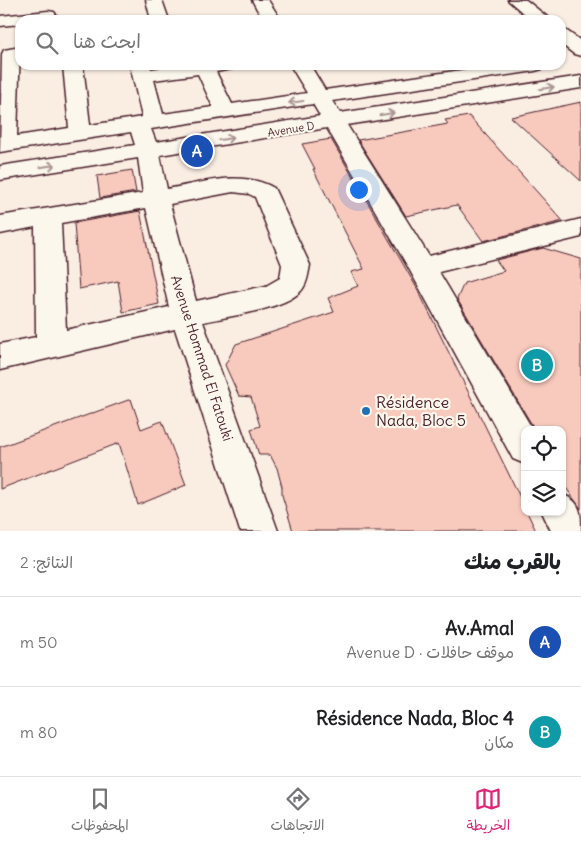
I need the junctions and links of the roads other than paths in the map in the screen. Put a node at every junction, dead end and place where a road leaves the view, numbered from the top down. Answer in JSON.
{"nodes":[{"id":1,"x":154,"y":0,"type":"edge"},
{"id":2,"x":260,"y":0,"type":"edge"},
{"id":3,"x":516,"y":0,"type":"edge"},
{"id":4,"x":48,"y":12,"type":"edge"},
{"id":5,"x":32,"y":15,"type":"edge"},
{"id":6,"x":158,"y":15,"type":"edge"},
{"id":7,"x":269,"y":15,"type":"edge"},
{"id":8,"x":536,"y":15,"type":"edge"},
{"id":9,"x":15,"y":18,"type":"edge"},
{"id":10,"x":0,"y":21,"type":"edge"},
{"id":11,"x":566,"y":45,"type":"edge"},
{"id":12,"x":15,"y":54,"type":"edge"},
{"id":13,"x":573,"y":58,"type":"edge"},
{"id":14,"x":74,"y":70,"type":"edge"},
{"id":15,"x":154,"y":70,"type":"edge"},
{"id":16,"x":206,"y":70,"type":"edge"},
{"id":17,"x":303,"y":70,"type":"edge"},
{"id":18,"x":503,"y":70,"type":"edge"},
{"id":19,"x":141,"y":71,"type":"edge"},
{"id":20,"x":580,"y":82,"type":"edge"},
{"id":21,"x":321,"y":98,"type":"junction"},
{"id":22,"x":226,"y":112,"type":"junction"},
{"id":23,"x":335,"y":122,"type":"junction"},
{"id":24,"x":147,"y":132,"type":"junction"},
{"id":25,"x":80,"y":133,"type":"junction"},
{"id":26,"x":3,"y":144,"type":"edge"},
{"id":27,"x":0,"y":173,"type":"edge"},
{"id":28,"x":156,"y":198,"type":"junction"},
{"id":29,"x":48,"y":217,"type":"junction"},
{"id":30,"x":0,"y":225,"type":"edge"},
{"id":31,"x":580,"y":230,"type":"edge"},
{"id":32,"x":422,"y":267,"type":"junction"},
{"id":33,"x":185,"y":314,"type":"junction"},
{"id":34,"x":51,"y":346,"type":"junction"},
{"id":35,"x":0,"y":357,"type":"edge"},
{"id":36,"x":521,"y":441,"type":"edge"},
{"id":37,"x":564,"y":516,"type":"edge"},
{"id":38,"x":259,"y":531,"type":"edge"},
{"id":39,"x":572,"y":531,"type":"edge"}],
"edges":[{"from":1,"to":6,"type":"street"},
{"from":2,"to":7,"type":"street"},
{"from":3,"to":8,"type":"street"},
{"from":4,"to":5,"type":"street"},
{"from":9,"to":10,"type":"street"},
{"from":11,"to":13,"type":"street"},
{"from":12,"to":26,"type":"street"},
{"from":13,"to":20,"type":"street"},
{"from":14,"to":25,"type":"street"},
{"from":15,"to":19,"type":"street"},
{"from":16,"to":22,"type":"street"},
{"from":17,"to":21,"type":"street"},
{"from":18,"to":21,"type":"street","name":"Avenue D"},
{"from":19,"to":24,"type":"street","name":"Avenue Hommad El Fatouki"},
{"from":23,"to":20,"type":"street","name":"Avenue D","one_way":true},
{"from":21,"to":22,"type":"street","name":"Avenue D","one_way":true},
{"from":21,"to":23,"type":"street"},
{"from":22,"to":24,"type":"street","name":"Avenue D"},
{"from":24,"to":23,"type":"street","name":"Avenue D","one_way":true},
{"from":23,"to":32,"type":"street"},
{"from":24,"to":25,"type":"street","name":"Avenue D"},
{"from":27,"to":24,"type":"street","name":"Avenue D","one_way":true},
{"from":24,"to":28,"type":"street","name":"Avenue Hommad El Fatouki"},
{"from":25,"to":26,"type":"street","name":"Avenue D"},
{"from":28,"to":29,"type":"street"},
{"from":28,"to":33,"type":"street","name":"Avenue Hommad El Fatouki"},
{"from":28,"to":33,"type":"street"},
{"from":29,"to":30,"type":"street"},
{"from":29,"to":34,"type":"street"},
{"from":31,"to":32,"type":"street"},
{"from":32,"to":36,"type":"street"},
{"from":33,"to":34,"type":"street"},
{"from":33,"to":38,"type":"street","name":"Avenue Hommad El Fatouki"},
{"from":34,"to":35,"type":"street"},
{"from":37,"to":39,"type":"street"}]}
